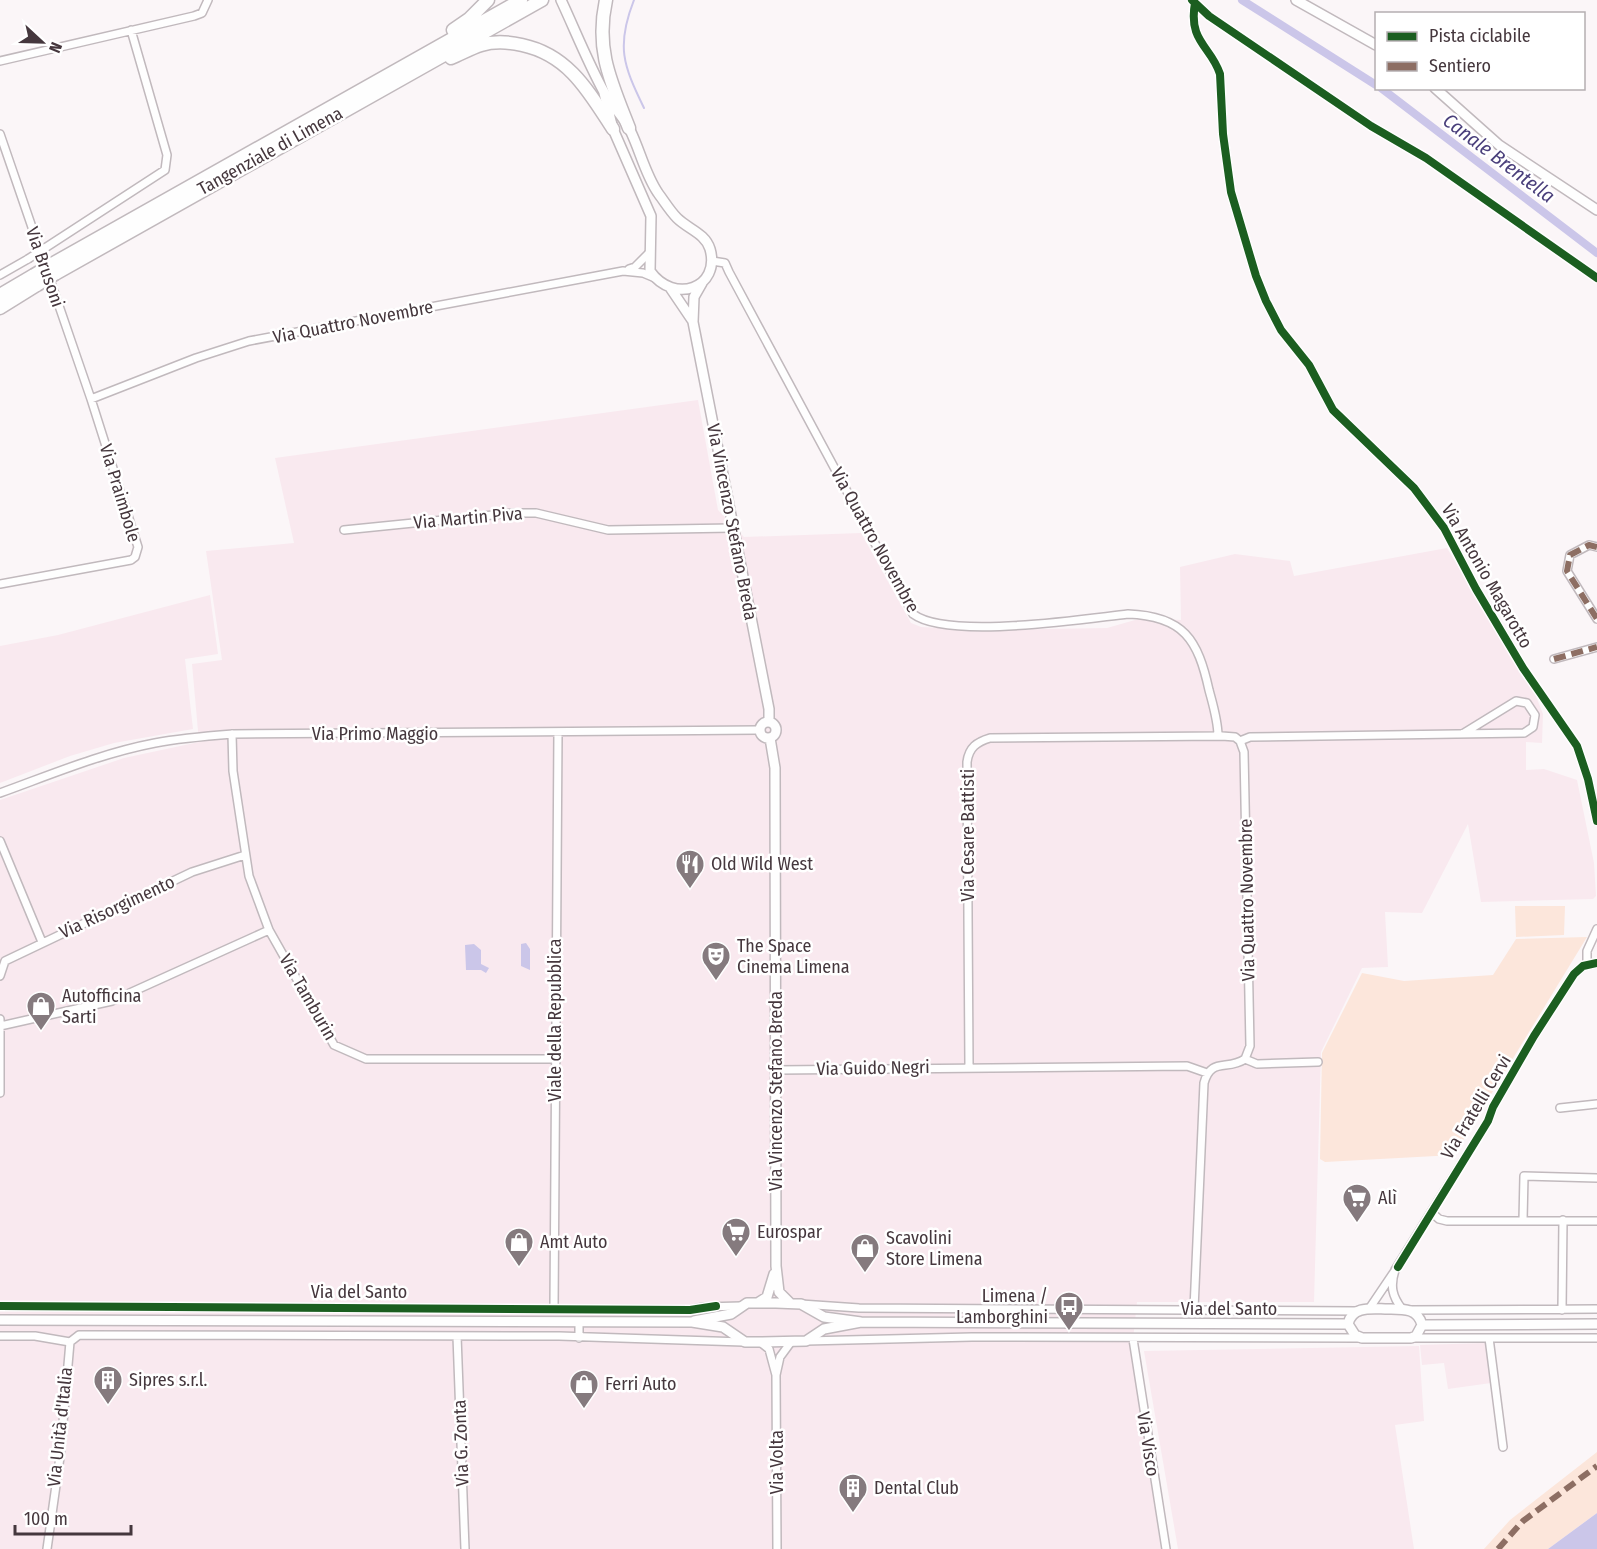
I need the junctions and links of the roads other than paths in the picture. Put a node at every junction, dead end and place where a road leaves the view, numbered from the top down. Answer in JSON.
{"nodes":[{"id":1,"x":208,"y":0,"type":"edge"},
{"id":2,"x":488,"y":0,"type":"edge"},
{"id":3,"x":521,"y":0,"type":"edge"},
{"id":4,"x":542,"y":0,"type":"edge"},
{"id":5,"x":561,"y":0,"type":"edge"},
{"id":6,"x":606,"y":0,"type":"edge"},
{"id":7,"x":1296,"y":0,"type":"edge"},
{"id":8,"x":1195,"y":3,"type":"dead end"},
{"id":9,"x":131,"y":30,"type":"junction"},
{"id":10,"x":1375,"y":44,"type":"edge"},
{"id":11,"x":0,"y":61,"type":"edge"},
{"id":12,"x":387,"y":85,"type":"junction"},
{"id":13,"x":365,"y":87,"type":"junction"},
{"id":14,"x":1437,"y":90,"type":"edge"},
{"id":15,"x":604,"y":93,"type":"junction"},
{"id":16,"x":629,"y":128,"type":"junction"},
{"id":17,"x":613,"y":129,"type":"junction"},
{"id":18,"x":0,"y":134,"type":"edge"},
{"id":19,"x":1597,"y":210,"type":"edge"},
{"id":20,"x":650,"y":252,"type":"junction"},
{"id":21,"x":712,"y":261,"type":"junction"},
{"id":22,"x":53,"y":269,"type":"junction"},
{"id":23,"x":623,"y":271,"type":"junction"},
{"id":24,"x":0,"y":275,"type":"edge"},
{"id":25,"x":655,"y":278,"type":"junction"},
{"id":26,"x":35,"y":280,"type":"junction"},
{"id":27,"x":703,"y":282,"type":"junction"},
{"id":28,"x":670,"y":289,"type":"junction"},
{"id":29,"x":0,"y":295,"type":"edge"},
{"id":30,"x":0,"y":308,"type":"edge"},
{"id":31,"x":693,"y":322,"type":"junction"},
{"id":32,"x":91,"y":399,"type":"junction"},
{"id":33,"x":733,"y":528,"type":"junction"},
{"id":34,"x":344,"y":530,"type":"dead end"},
{"id":35,"x":1597,"y":547,"type":"edge"},
{"id":36,"x":0,"y":584,"type":"edge"},
{"id":37,"x":1597,"y":619,"type":"edge"},
{"id":38,"x":1597,"y":647,"type":"edge"},
{"id":39,"x":1554,"y":659,"type":"dead end"},
{"id":40,"x":769,"y":722,"type":"junction"},
{"id":41,"x":759,"y":730,"type":"junction"},
{"id":42,"x":558,"y":732,"type":"junction"},
{"id":43,"x":232,"y":734,"type":"junction"},
{"id":44,"x":1464,"y":734,"type":"junction"},
{"id":45,"x":1218,"y":736,"type":"junction"},
{"id":46,"x":770,"y":738,"type":"junction"},
{"id":47,"x":1240,"y":741,"type":"junction"},
{"id":48,"x":0,"y":793,"type":"edge"},
{"id":49,"x":1597,"y":821,"type":"edge"},
{"id":50,"x":0,"y":841,"type":"edge"},
{"id":51,"x":245,"y":855,"type":"junction"},
{"id":52,"x":1597,"y":929,"type":"edge"},
{"id":53,"x":269,"y":930,"type":"junction"},
{"id":54,"x":42,"y":942,"type":"junction"},
{"id":55,"x":1597,"y":963,"type":"edge"},
{"id":56,"x":1587,"y":964,"type":"junction"},
{"id":57,"x":0,"y":976,"type":"edge"},
{"id":58,"x":0,"y":1019,"type":"edge"},
{"id":59,"x":0,"y":1026,"type":"edge"},
{"id":60,"x":554,"y":1059,"type":"junction"},
{"id":61,"x":1245,"y":1059,"type":"junction"},
{"id":62,"x":1318,"y":1062,"type":"dead end"},
{"id":63,"x":969,"y":1066,"type":"junction"},
{"id":64,"x":777,"y":1070,"type":"junction"},
{"id":65,"x":1207,"y":1073,"type":"junction"},
{"id":66,"x":0,"y":1093,"type":"edge"},
{"id":67,"x":1597,"y":1104,"type":"edge"},
{"id":68,"x":1560,"y":1108,"type":"dead end"},
{"id":69,"x":1597,"y":1178,"type":"edge"},
{"id":70,"x":1431,"y":1212,"type":"junction"},
{"id":71,"x":1523,"y":1220,"type":"junction"},
{"id":72,"x":1563,"y":1220,"type":"junction"},
{"id":73,"x":1597,"y":1221,"type":"edge"},
{"id":74,"x":776,"y":1266,"type":"junction"},
{"id":75,"x":1395,"y":1270,"type":"junction"},
{"id":76,"x":757,"y":1303,"type":"junction"},
{"id":77,"x":790,"y":1303,"type":"junction"},
{"id":78,"x":801,"y":1304,"type":"junction"},
{"id":79,"x":0,"y":1306,"type":"edge"},
{"id":80,"x":741,"y":1306,"type":"junction"},
{"id":81,"x":554,"y":1308,"type":"junction"},
{"id":82,"x":1101,"y":1308,"type":"junction"},
{"id":83,"x":1194,"y":1309,"type":"junction"},
{"id":84,"x":1369,"y":1309,"type":"junction"},
{"id":85,"x":1597,"y":1309,"type":"edge"},
{"id":86,"x":1291,"y":1310,"type":"junction"},
{"id":87,"x":1406,"y":1310,"type":"junction"},
{"id":88,"x":1562,"y":1310,"type":"junction"},
{"id":89,"x":1357,"y":1311,"type":"junction"},
{"id":90,"x":817,"y":1312,"type":"junction"},
{"id":91,"x":731,"y":1314,"type":"junction"},
{"id":92,"x":0,"y":1320,"type":"edge"},
{"id":93,"x":326,"y":1322,"type":"junction"},
{"id":94,"x":579,"y":1322,"type":"junction"},
{"id":95,"x":692,"y":1322,"type":"junction"},
{"id":96,"x":861,"y":1322,"type":"junction"},
{"id":97,"x":1101,"y":1323,"type":"junction"},
{"id":98,"x":1291,"y":1324,"type":"junction"},
{"id":99,"x":1348,"y":1324,"type":"junction"},
{"id":100,"x":1597,"y":1324,"type":"edge"},
{"id":101,"x":1422,"y":1325,"type":"junction"},
{"id":102,"x":730,"y":1330,"type":"junction"},
{"id":103,"x":817,"y":1333,"type":"junction"},
{"id":104,"x":0,"y":1336,"type":"edge"},
{"id":105,"x":326,"y":1336,"type":"junction"},
{"id":106,"x":457,"y":1336,"type":"junction"},
{"id":107,"x":579,"y":1338,"type":"junction"},
{"id":108,"x":1362,"y":1338,"type":"junction"},
{"id":109,"x":1411,"y":1338,"type":"junction"},
{"id":110,"x":1489,"y":1338,"type":"junction"},
{"id":111,"x":1597,"y":1338,"type":"edge"},
{"id":112,"x":1133,"y":1339,"type":"junction"},
{"id":113,"x":791,"y":1341,"type":"junction"},
{"id":114,"x":806,"y":1341,"type":"junction"},
{"id":115,"x":70,"y":1342,"type":"junction"},
{"id":116,"x":745,"y":1342,"type":"junction"},
{"id":117,"x":760,"y":1342,"type":"junction"},
{"id":118,"x":776,"y":1375,"type":"junction"},
{"id":119,"x":1503,"y":1447,"type":"dead end"},
{"id":120,"x":47,"y":1549,"type":"edge"},
{"id":121,"x":465,"y":1549,"type":"edge"},
{"id":122,"x":777,"y":1549,"type":"edge"},
{"id":123,"x":1166,"y":1549,"type":"edge"}],
"edges":[{"from":1,"to":9,"type":"street"},
{"from":2,"to":13,"type":"highway"},
{"from":3,"to":13,"type":"highway","name":"Tangenziale di Limena"},
{"from":4,"to":12,"type":"highway","name":"Tangenziale di Limena"},
{"from":5,"to":15,"type":"street"},
{"from":6,"to":16,"type":"highway"},
{"from":7,"to":10,"type":"street"},
{"from":8,"to":49,"type":"street","name":"Via Antonio Magarotto"},
{"from":9,"to":11,"type":"street"},
{"from":9,"to":24,"type":"street","bridge":true},
{"from":12,"to":17,"type":"highway"},
{"from":12,"to":22,"type":"highway","name":"Tangenziale di Limena"},
{"from":13,"to":22,"type":"highway","name":"Tangenziale di Limena"},
{"from":14,"to":19,"type":"street"},
{"from":15,"to":16,"type":"street"},
{"from":15,"to":17,"type":"street"},
{"from":16,"to":21,"type":"street"},
{"from":17,"to":20,"type":"street"},
{"from":18,"to":32,"type":"street","name":"Via Brusoni"},
{"from":20,"to":23,"type":"street","name":"Via Quattro Novembre"},
{"from":20,"to":25,"type":"street"},
{"from":21,"to":27,"type":"street","name":"Via Vincenzo Stefano Breda"},
{"from":21,"to":45,"type":"street","name":"Via Quattro Novembre"},
{"from":22,"to":26,"type":"highway","name":"Tangenziale di Limena","bridge":true},
{"from":23,"to":25,"type":"street","name":"Via Quattro Novembre"},
{"from":23,"to":32,"type":"street","name":"Via Quattro Novembre"},
{"from":25,"to":28,"type":"street","name":"Via Vincenzo Stefano Breda"},
{"from":26,"to":29,"type":"highway","name":"Tangenziale di Limena"},
{"from":26,"to":30,"type":"highway","name":"Tangenziale di Limena"},
{"from":27,"to":28,"type":"street"},
{"from":27,"to":31,"type":"street","name":"Via Vincenzo Stefano Breda"},
{"from":28,"to":31,"type":"street","name":"Via Vincenzo Stefano Breda"},
{"from":31,"to":33,"type":"street","name":"Via Vincenzo Stefano Breda"},
{"from":32,"to":36,"type":"street","name":"Via Praimbole"},
{"from":33,"to":34,"type":"street","name":"Via Martin Piva"},
{"from":33,"to":40,"type":"street","name":"Via Vincenzo Stefano Breda"},
{"from":35,"to":37,"type":"street"},
{"from":38,"to":39,"type":"street"},
{"from":40,"to":41,"type":"street"},
{"from":40,"to":46,"type":"street","name":"Via Vincenzo Stefano Breda"},
{"from":41,"to":42,"type":"street","name":"Via Primo Maggio"},
{"from":41,"to":46,"type":"street"},
{"from":42,"to":43,"type":"street","name":"Via Primo Maggio"},
{"from":42,"to":60,"type":"street","name":"Viale della Repubblica"},
{"from":43,"to":48,"type":"street","name":"Via Primo Maggio"},
{"from":43,"to":51,"type":"street","name":"Via Tamburin"},
{"from":44,"to":44,"type":"street","name":"Via Cesare Battisti"},
{"from":44,"to":47,"type":"street","name":"Via Cesare Battisti"},
{"from":45,"to":47,"type":"street","name":"Via Cesare Battisti"},
{"from":45,"to":63,"type":"street","name":"Via Cesare Battisti"},
{"from":46,"to":64,"type":"street","name":"Via Vincenzo Stefano Breda"},
{"from":47,"to":61,"type":"street","name":"Via Quattro Novembre"},
{"from":50,"to":54,"type":"street"},
{"from":51,"to":53,"type":"street","name":"Via Tamburin"},
{"from":51,"to":54,"type":"street","name":"Via Risorgimento"},
{"from":52,"to":56,"type":"street"},
{"from":53,"to":59,"type":"street"},
{"from":53,"to":60,"type":"street","name":"Via Tamburin"},
{"from":54,"to":57,"type":"street","name":"Via Risorgimento"},
{"from":55,"to":56,"type":"street"},
{"from":56,"to":70,"type":"street","name":"Via Fratelli Cervi"},
{"from":58,"to":59,"type":"street"},
{"from":59,"to":66,"type":"street"},
{"from":60,"to":81,"type":"street","name":"Viale della Repubblica"},
{"from":61,"to":62,"type":"street"},
{"from":61,"to":65,"type":"street"},
{"from":63,"to":64,"type":"street","name":"Via Guido Negri"},
{"from":63,"to":65,"type":"street"},
{"from":64,"to":74,"type":"street","name":"Via Vincenzo Stefano Breda"},
{"from":65,"to":83,"type":"street"},
{"from":67,"to":68,"type":"street"},
{"from":69,"to":71,"type":"street"},
{"from":70,"to":71,"type":"street"},
{"from":70,"to":75,"type":"street","name":"Via Fratelli Cervi"},
{"from":71,"to":72,"type":"street"},
{"from":72,"to":73,"type":"street"},
{"from":72,"to":88,"type":"street"},
{"from":74,"to":76,"type":"street","name":"Via Vincenzo Stefano Breda"},
{"from":74,"to":77,"type":"street","name":"Via Vincenzo Stefano Breda"},
{"from":75,"to":84,"type":"street","name":"Via Fratelli Cervi"},
{"from":75,"to":87,"type":"street"},
{"from":76,"to":77,"type":"street","name":"Via del Santo"},
{"from":76,"to":80,"type":"street","name":"Via del Santo"},
{"from":77,"to":78,"type":"street","name":"Via del Santo"},
{"from":78,"to":82,"type":"street","name":"Via del Santo"},
{"from":78,"to":90,"type":"street","name":"Via del Santo"},
{"from":79,"to":81,"type":"street","name":"Via del Santo"},
{"from":80,"to":81,"type":"street","name":"Via del Santo"},
{"from":80,"to":91,"type":"street","name":"Via del Santo"},
{"from":82,"to":83,"type":"street","name":"Via del Santo"},
{"from":82,"to":97,"type":"street"},
{"from":83,"to":86,"type":"street","name":"Via del Santo"},
{"from":84,"to":87,"type":"street","name":"Via del Santo"},
{"from":84,"to":89,"type":"street","name":"Via del Santo"},
{"from":85,"to":88,"type":"street","name":"Via del Santo"},
{"from":86,"to":89,"type":"street","name":"Via del Santo"},
{"from":86,"to":98,"type":"street"},
{"from":87,"to":88,"type":"street","name":"Via del Santo"},
{"from":87,"to":101,"type":"street"},
{"from":89,"to":99,"type":"street"},
{"from":90,"to":96,"type":"street","name":"Via del Santo"},
{"from":90,"to":103,"type":"street"},
{"from":91,"to":95,"type":"street","name":"Via del Santo"},
{"from":91,"to":102,"type":"street"},
{"from":92,"to":93,"type":"street"},
{"from":93,"to":94,"type":"street"},
{"from":93,"to":105,"type":"street","name":"Via del Santo"},
{"from":94,"to":95,"type":"street"},
{"from":94,"to":107,"type":"street"},
{"from":95,"to":102,"type":"street"},
{"from":96,"to":97,"type":"street"},
{"from":96,"to":103,"type":"street"},
{"from":97,"to":98,"type":"street"},
{"from":98,"to":99,"type":"street"},
{"from":99,"to":108,"type":"street"},
{"from":100,"to":101,"type":"street"},
{"from":101,"to":109,"type":"street"},
{"from":102,"to":116,"type":"street"},
{"from":103,"to":114,"type":"street"},
{"from":104,"to":115,"type":"street"},
{"from":105,"to":106,"type":"street"},
{"from":105,"to":115,"type":"street"},
{"from":106,"to":107,"type":"street"},
{"from":106,"to":121,"type":"street","name":"Via G. Zonta"},
{"from":107,"to":116,"type":"street"},
{"from":108,"to":109,"type":"street","name":"Via del Santo"},
{"from":108,"to":112,"type":"street","name":"Via del Santo"},
{"from":109,"to":110,"type":"street","name":"Via del Santo"},
{"from":110,"to":111,"type":"street","name":"Via del Santo"},
{"from":110,"to":119,"type":"street"},
{"from":112,"to":114,"type":"street","name":"Via del Santo"},
{"from":112,"to":123,"type":"street","name":"Via Visco"},
{"from":113,"to":114,"type":"street"},
{"from":113,"to":117,"type":"street"},
{"from":113,"to":118,"type":"street"},
{"from":115,"to":120,"type":"street","name":"Via Unità d'Italia"},
{"from":116,"to":117,"type":"street"},
{"from":117,"to":118,"type":"street"},
{"from":118,"to":122,"type":"street","name":"Via Volta"}]}
